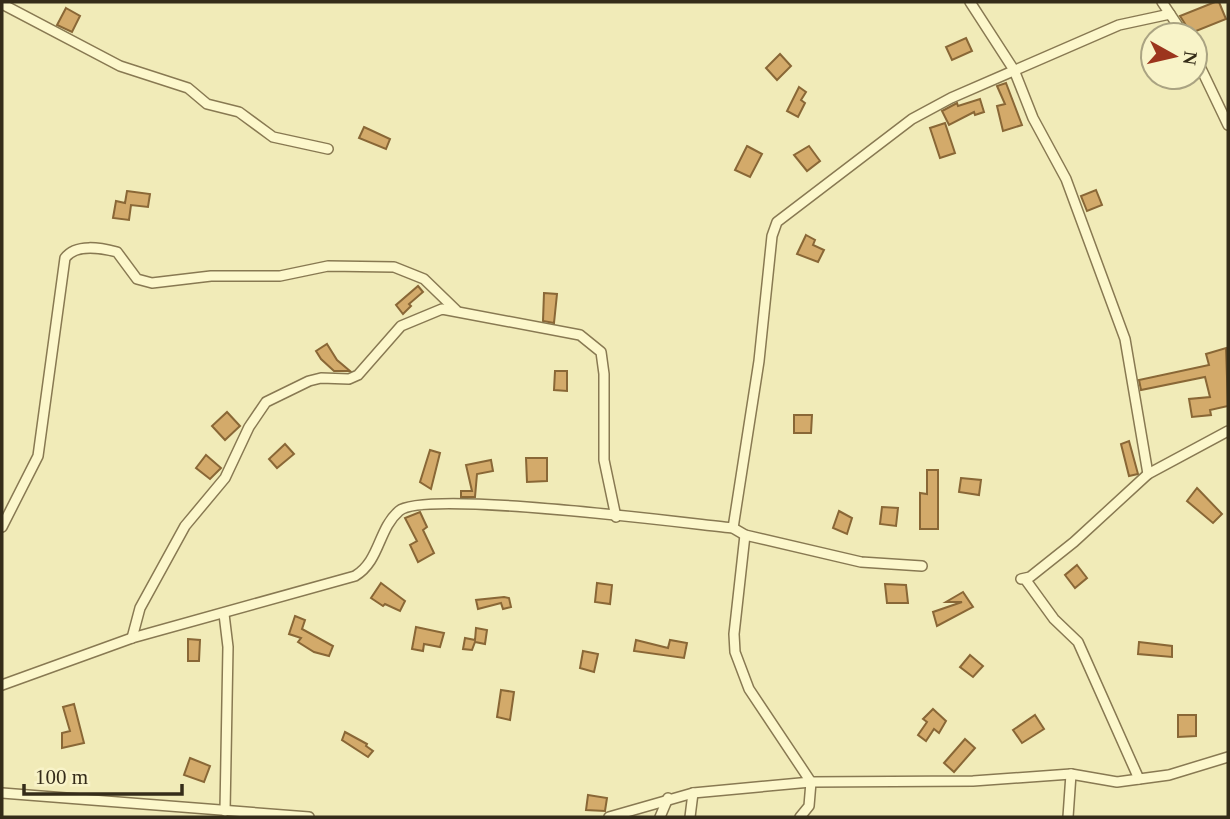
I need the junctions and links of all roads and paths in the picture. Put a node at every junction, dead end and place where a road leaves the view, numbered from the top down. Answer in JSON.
{"nodes":[{"id":1,"x":970,"y":2,"type":"edge"},
{"id":2,"x":1162,"y":2,"type":"edge"},
{"id":3,"x":2,"y":4,"type":"edge"},
{"id":4,"x":1170,"y":14,"type":"junction"},
{"id":5,"x":1175,"y":21,"type":"edge"},
{"id":6,"x":1014,"y":69,"type":"junction"},
{"id":7,"x":1209,"y":85,"type":"edge"},
{"id":8,"x":1228,"y":125,"type":"edge"},
{"id":9,"x":328,"y":149,"type":"dead end"},
{"id":10,"x":456,"y":310,"type":"junction"},
{"id":11,"x":1228,"y":432,"type":"edge"},
{"id":12,"x":1148,"y":474,"type":"junction"},
{"id":13,"x":616,"y":517,"type":"junction"},
{"id":14,"x":2,"y":527,"type":"edge"},
{"id":15,"x":733,"y":528,"type":"junction"},
{"id":16,"x":745,"y":535,"type":"junction"},
{"id":17,"x":922,"y":566,"type":"dead end"},
{"id":18,"x":224,"y":614,"type":"junction"},
{"id":19,"x":132,"y":638,"type":"junction"},
{"id":20,"x":2,"y":685,"type":"edge"},
{"id":21,"x":1228,"y":757,"type":"edge"},
{"id":22,"x":1072,"y":774,"type":"junction"},
{"id":23,"x":1139,"y":779,"type":"junction"},
{"id":24,"x":811,"y":782,"type":"junction"},
{"id":25,"x":2,"y":793,"type":"edge"},
{"id":26,"x":693,"y":793,"type":"junction"},
{"id":27,"x":668,"y":799,"type":"junction"},
{"id":28,"x":225,"y":811,"type":"junction"},
{"id":29,"x":309,"y":817,"type":"edge"},
{"id":30,"x":609,"y":817,"type":"edge"},
{"id":31,"x":660,"y":817,"type":"edge"},
{"id":32,"x":690,"y":817,"type":"edge"},
{"id":33,"x":800,"y":817,"type":"edge"},
{"id":34,"x":1068,"y":817,"type":"edge"}],
"edges":[{"from":1,"to":6,"type":"street"},
{"from":2,"to":4,"type":"street"},
{"from":3,"to":9,"type":"street"},
{"from":4,"to":5,"type":"street"},
{"from":4,"to":6,"type":"street"},
{"from":6,"to":12,"type":"street"},
{"from":6,"to":15,"type":"street"},
{"from":7,"to":8,"type":"street"},
{"from":10,"to":13,"type":"street"},
{"from":10,"to":14,"type":"street"},
{"from":10,"to":19,"type":"street"},
{"from":11,"to":12,"type":"street"},
{"from":12,"to":23,"type":"street"},
{"from":13,"to":15,"type":"street"},
{"from":13,"to":18,"type":"street"},
{"from":15,"to":16,"type":"street"},
{"from":16,"to":17,"type":"street"},
{"from":16,"to":24,"type":"street"},
{"from":18,"to":19,"type":"street"},
{"from":18,"to":28,"type":"street"},
{"from":19,"to":20,"type":"street"},
{"from":21,"to":23,"type":"street"},
{"from":22,"to":23,"type":"street"},
{"from":22,"to":24,"type":"street"},
{"from":22,"to":34,"type":"street"},
{"from":24,"to":26,"type":"street"},
{"from":24,"to":33,"type":"street"},
{"from":25,"to":28,"type":"street"},
{"from":26,"to":27,"type":"street"},
{"from":26,"to":32,"type":"street"},
{"from":27,"to":30,"type":"street"},
{"from":27,"to":31,"type":"street"},
{"from":28,"to":29,"type":"street"}]}
